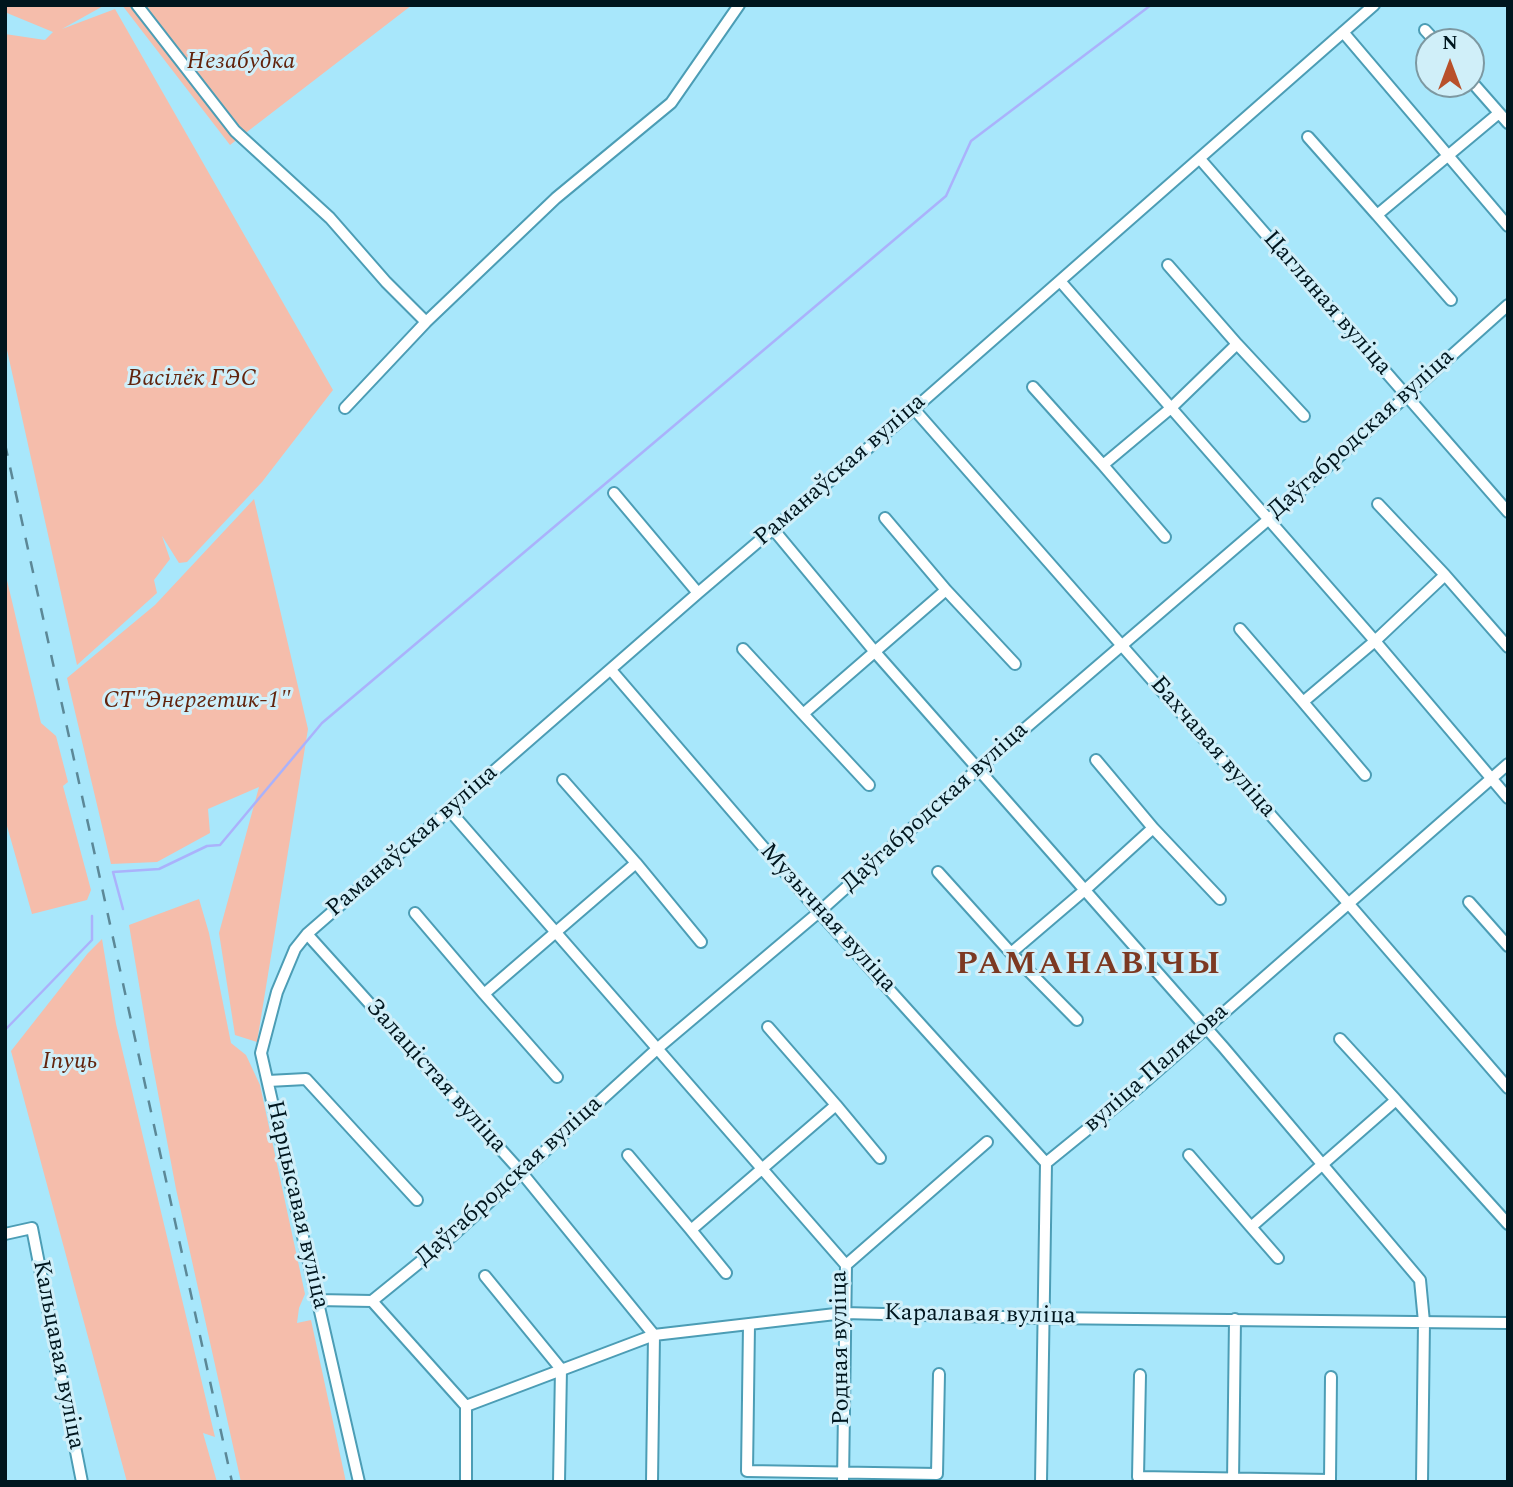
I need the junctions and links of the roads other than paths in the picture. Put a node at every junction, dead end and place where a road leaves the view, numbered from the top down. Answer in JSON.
{"nodes":[{"id":1,"x":137,"y":5,"type":"edge"},
{"id":2,"x":739,"y":5,"type":"edge"},
{"id":3,"x":1374,"y":5,"type":"edge"},
{"id":4,"x":1343,"y":33,"type":"junction"},
{"id":5,"x":1485,"y":97,"type":"edge"},
{"id":6,"x":1499,"y":113,"type":"junction"},
{"id":7,"x":1508,"y":123,"type":"edge"},
{"id":8,"x":1308,"y":136,"type":"dead end"},
{"id":9,"x":1448,"y":156,"type":"junction"},
{"id":10,"x":1200,"y":159,"type":"junction"},
{"id":11,"x":1377,"y":215,"type":"junction"},
{"id":12,"x":1508,"y":226,"type":"edge"},
{"id":13,"x":1168,"y":265,"type":"dead end"},
{"id":14,"x":1059,"y":281,"type":"junction"},
{"id":15,"x":1451,"y":300,"type":"dead end"},
{"id":16,"x":1508,"y":305,"type":"edge"},
{"id":17,"x":426,"y":322,"type":"junction"},
{"id":18,"x":1237,"y":344,"type":"junction"},
{"id":19,"x":1032,"y":387,"type":"dead end"},
{"id":20,"x":1405,"y":396,"type":"junction"},
{"id":21,"x":345,"y":408,"type":"dead end"},
{"id":22,"x":1171,"y":408,"type":"junction"},
{"id":23,"x":914,"y":409,"type":"junction"},
{"id":24,"x":1304,"y":416,"type":"dead end"},
{"id":25,"x":1103,"y":465,"type":"junction"},
{"id":26,"x":614,"y":493,"type":"dead end"},
{"id":27,"x":1378,"y":504,"type":"dead end"},
{"id":28,"x":1508,"y":512,"type":"edge"},
{"id":29,"x":885,"y":518,"type":"dead end"},
{"id":30,"x":1269,"y":519,"type":"junction"},
{"id":31,"x":773,"y":530,"type":"junction"},
{"id":32,"x":1165,"y":537,"type":"dead end"},
{"id":33,"x":1445,"y":575,"type":"junction"},
{"id":34,"x":946,"y":590,"type":"junction"},
{"id":35,"x":698,"y":593,"type":"junction"},
{"id":36,"x":1240,"y":629,"type":"dead end"},
{"id":37,"x":1375,"y":641,"type":"junction"},
{"id":38,"x":1122,"y":645,"type":"junction"},
{"id":39,"x":1508,"y":647,"type":"edge"},
{"id":40,"x":743,"y":649,"type":"dead end"},
{"id":41,"x":875,"y":652,"type":"junction"},
{"id":42,"x":1015,"y":664,"type":"dead end"},
{"id":43,"x":611,"y":670,"type":"junction"},
{"id":44,"x":1303,"y":702,"type":"junction"},
{"id":45,"x":803,"y":714,"type":"junction"},
{"id":46,"x":1096,"y":760,"type":"dead end"},
{"id":47,"x":1508,"y":764,"type":"edge"},
{"id":48,"x":979,"y":768,"type":"junction"},
{"id":49,"x":1365,"y":775,"type":"dead end"},
{"id":50,"x":1491,"y":778,"type":"junction"},
{"id":51,"x":563,"y":780,"type":"dead end"},
{"id":52,"x":869,"y":785,"type":"dead end"},
{"id":53,"x":1508,"y":797,"type":"edge"},
{"id":54,"x":450,"y":811,"type":"junction"},
{"id":55,"x":1153,"y":828,"type":"junction"},
{"id":56,"x":636,"y":863,"type":"junction"},
{"id":57,"x":938,"y":872,"type":"dead end"},
{"id":58,"x":1086,"y":889,"type":"junction"},
{"id":59,"x":1220,"y":899,"type":"dead end"},
{"id":60,"x":1348,"y":902,"type":"junction"},
{"id":61,"x":1469,"y":902,"type":"dead end"},
{"id":62,"x":819,"y":912,"type":"junction"},
{"id":63,"x":415,"y":913,"type":"dead end"},
{"id":64,"x":555,"y":931,"type":"junction"},
{"id":65,"x":307,"y":934,"type":"junction"},
{"id":66,"x":701,"y":942,"type":"dead end"},
{"id":67,"x":1508,"y":946,"type":"edge"},
{"id":68,"x":1011,"y":953,"type":"junction"},
{"id":69,"x":484,"y":994,"type":"junction"},
{"id":70,"x":1077,"y":1020,"type":"dead end"},
{"id":71,"x":768,"y":1027,"type":"dead end"},
{"id":72,"x":1206,"y":1027,"type":"junction"},
{"id":73,"x":1340,"y":1039,"type":"dead end"},
{"id":74,"x":658,"y":1048,"type":"junction"},
{"id":75,"x":557,"y":1077,"type":"dead end"},
{"id":76,"x":268,"y":1081,"type":"junction"},
{"id":77,"x":1508,"y":1088,"type":"edge"},
{"id":78,"x":1396,"y":1100,"type":"junction"},
{"id":79,"x":836,"y":1105,"type":"junction"},
{"id":80,"x":987,"y":1142,"type":"dead end"},
{"id":81,"x":628,"y":1155,"type":"dead end"},
{"id":82,"x":1189,"y":1155,"type":"dead end"},
{"id":83,"x":880,"y":1157,"type":"dead end"},
{"id":84,"x":1046,"y":1163,"type":"junction"},
{"id":85,"x":1323,"y":1163,"type":"junction"},
{"id":86,"x":764,"y":1169,"type":"junction"},
{"id":87,"x":522,"y":1173,"type":"junction"},
{"id":88,"x":417,"y":1200,"type":"dead end"},
{"id":89,"x":1508,"y":1224,"type":"edge"},
{"id":90,"x":1251,"y":1227,"type":"junction"},
{"id":91,"x":691,"y":1230,"type":"junction"},
{"id":92,"x":5,"y":1234,"type":"edge"},
{"id":93,"x":1278,"y":1258,"type":"dead end"},
{"id":94,"x":846,"y":1265,"type":"junction"},
{"id":95,"x":726,"y":1273,"type":"dead end"},
{"id":96,"x":485,"y":1276,"type":"dead end"},
{"id":97,"x":317,"y":1300,"type":"junction"},
{"id":98,"x":372,"y":1301,"type":"junction"},
{"id":99,"x":844,"y":1313,"type":"junction"},
{"id":100,"x":1042,"y":1318,"type":"junction"},
{"id":101,"x":1235,"y":1319,"type":"junction"},
{"id":102,"x":1424,"y":1322,"type":"junction"},
{"id":103,"x":1508,"y":1323,"type":"edge"},
{"id":104,"x":749,"y":1325,"type":"junction"},
{"id":105,"x":654,"y":1335,"type":"junction"},
{"id":106,"x":561,"y":1369,"type":"junction"},
{"id":107,"x":939,"y":1374,"type":"dead end"},
{"id":108,"x":1140,"y":1375,"type":"dead end"},
{"id":109,"x":1331,"y":1377,"type":"dead end"},
{"id":110,"x":466,"y":1406,"type":"junction"},
{"id":111,"x":843,"y":1476,"type":"edge"},
{"id":112,"x":747,"y":1477,"type":"edge"},
{"id":113,"x":937,"y":1478,"type":"edge"},
{"id":114,"x":1138,"y":1479,"type":"edge"},
{"id":115,"x":1233,"y":1480,"type":"edge"},
{"id":116,"x":1330,"y":1481,"type":"edge"},
{"id":117,"x":82,"y":1482,"type":"edge"},
{"id":118,"x":359,"y":1482,"type":"edge"},
{"id":119,"x":466,"y":1482,"type":"edge"},
{"id":120,"x":559,"y":1482,"type":"edge"},
{"id":121,"x":652,"y":1482,"type":"edge"},
{"id":122,"x":1041,"y":1482,"type":"edge"},
{"id":123,"x":1422,"y":1482,"type":"edge"}],
"edges":[{"from":1,"to":17,"type":"street"},
{"from":2,"to":17,"type":"street"},
{"from":3,"to":4,"type":"street","name":"Раманаўская вуліца"},
{"from":4,"to":9,"type":"street"},
{"from":4,"to":10,"type":"street","name":"Раманаўская вуліца"},
{"from":5,"to":6,"type":"street"},
{"from":6,"to":7,"type":"street"},
{"from":6,"to":9,"type":"street"},
{"from":8,"to":11,"type":"street"},
{"from":9,"to":11,"type":"street"},
{"from":9,"to":12,"type":"street"},
{"from":10,"to":14,"type":"street","name":"Раманаўская вуліца"},
{"from":10,"to":20,"type":"street","name":"Цагляная вуліца"},
{"from":11,"to":15,"type":"street"},
{"from":13,"to":18,"type":"street"},
{"from":14,"to":22,"type":"street"},
{"from":14,"to":23,"type":"street","name":"Раманаўская вуліца"},
{"from":16,"to":20,"type":"street","name":"Даўгабродская вуліца"},
{"from":17,"to":21,"type":"street"},
{"from":18,"to":22,"type":"street"},
{"from":18,"to":24,"type":"street"},
{"from":19,"to":25,"type":"street"},
{"from":20,"to":28,"type":"street","name":"Цагляная вуліца"},
{"from":20,"to":30,"type":"street","name":"Даўгабродская вуліца"},
{"from":22,"to":25,"type":"street"},
{"from":22,"to":30,"type":"street"},
{"from":23,"to":31,"type":"street","name":"Раманаўская вуліца"},
{"from":23,"to":38,"type":"street","name":"Бахчавая вуліца"},
{"from":25,"to":32,"type":"street"},
{"from":26,"to":35,"type":"street"},
{"from":27,"to":33,"type":"street"},
{"from":29,"to":34,"type":"street"},
{"from":30,"to":37,"type":"street"},
{"from":30,"to":38,"type":"street","name":"Даўгабродская вуліца"},
{"from":31,"to":35,"type":"street","name":"Раманаўская вуліца"},
{"from":31,"to":41,"type":"street"},
{"from":33,"to":37,"type":"street"},
{"from":33,"to":39,"type":"street"},
{"from":34,"to":41,"type":"street"},
{"from":34,"to":42,"type":"street"},
{"from":35,"to":43,"type":"street","name":"Раманаўская вуліца"},
{"from":36,"to":44,"type":"street"},
{"from":37,"to":44,"type":"street"},
{"from":37,"to":50,"type":"street"},
{"from":38,"to":48,"type":"street","name":"Даўгабродская вуліца"},
{"from":38,"to":60,"type":"street","name":"Бахчавая вуліца"},
{"from":40,"to":45,"type":"street"},
{"from":41,"to":45,"type":"street"},
{"from":41,"to":48,"type":"street"},
{"from":43,"to":54,"type":"street","name":"Раманаўская вуліца"},
{"from":43,"to":62,"type":"street","name":"Музычная вуліца"},
{"from":44,"to":49,"type":"street"},
{"from":45,"to":52,"type":"street"},
{"from":46,"to":55,"type":"street"},
{"from":47,"to":50,"type":"street","name":"вуліца Палякова"},
{"from":48,"to":58,"type":"street"},
{"from":48,"to":62,"type":"street","name":"Даўгабродская вуліца"},
{"from":50,"to":53,"type":"street"},
{"from":50,"to":60,"type":"street","name":"вуліца Палякова"},
{"from":51,"to":56,"type":"street"},
{"from":54,"to":64,"type":"street","name":"Родная вуліца"},
{"from":54,"to":65,"type":"street","name":"Раманаўская вуліца"},
{"from":55,"to":58,"type":"street"},
{"from":55,"to":59,"type":"street"},
{"from":56,"to":64,"type":"street"},
{"from":56,"to":66,"type":"street"},
{"from":57,"to":68,"type":"street"},
{"from":58,"to":68,"type":"street"},
{"from":58,"to":72,"type":"street"},
{"from":60,"to":72,"type":"street","name":"вуліца Палякова"},
{"from":60,"to":77,"type":"street","name":"Бахчавая вуліца"},
{"from":61,"to":67,"type":"street"},
{"from":62,"to":74,"type":"street","name":"Даўгабродская вуліца"},
{"from":62,"to":84,"type":"street","name":"Музычная вуліца"},
{"from":63,"to":69,"type":"street"},
{"from":64,"to":69,"type":"street"},
{"from":64,"to":74,"type":"street","name":"Родная вуліца"},
{"from":65,"to":76,"type":"street","name":"Нарцысавая вуліца"},
{"from":65,"to":87,"type":"street","name":"Залацістая вуліца"},
{"from":68,"to":70,"type":"street"},
{"from":69,"to":75,"type":"street"},
{"from":71,"to":79,"type":"street"},
{"from":72,"to":84,"type":"street","name":"вуліца Палякова"},
{"from":72,"to":85,"type":"street"},
{"from":73,"to":78,"type":"street"},
{"from":74,"to":86,"type":"street","name":"Родная вуліца"},
{"from":74,"to":87,"type":"street","name":"Даўгабродская вуліца"},
{"from":76,"to":88,"type":"street"},
{"from":76,"to":97,"type":"street","name":"Нарцысавая вуліца"},
{"from":78,"to":85,"type":"street"},
{"from":78,"to":89,"type":"street"},
{"from":79,"to":83,"type":"street"},
{"from":79,"to":86,"type":"street"},
{"from":80,"to":94,"type":"street"},
{"from":81,"to":91,"type":"street"},
{"from":82,"to":90,"type":"street"},
{"from":84,"to":100,"type":"street"},
{"from":85,"to":90,"type":"street"},
{"from":85,"to":102,"type":"street"},
{"from":86,"to":91,"type":"street"},
{"from":86,"to":94,"type":"street","name":"Родная вуліца"},
{"from":87,"to":98,"type":"street","name":"Даўгабродская вуліца"},
{"from":87,"to":105,"type":"street","name":"Залацістая вуліца"},
{"from":90,"to":93,"type":"street"},
{"from":91,"to":95,"type":"street"},
{"from":92,"to":117,"type":"street","name":"Кальцавая вуліца"},
{"from":94,"to":99,"type":"street","name":"Родная вуліца"},
{"from":96,"to":106,"type":"street"},
{"from":97,"to":98,"type":"street"},
{"from":97,"to":118,"type":"street","name":"Нарцысавая вуліца"},
{"from":98,"to":110,"type":"street"},
{"from":99,"to":100,"type":"street","name":"Каралавая вуліца"},
{"from":99,"to":104,"type":"street","name":"Каралавая вуліца"},
{"from":99,"to":111,"type":"street","name":"Родная вуліца"},
{"from":100,"to":101,"type":"street","name":"Каралавая вуліца"},
{"from":100,"to":122,"type":"street"},
{"from":101,"to":102,"type":"street","name":"Каралавая вуліца"},
{"from":101,"to":115,"type":"street"},
{"from":102,"to":103,"type":"street","name":"Каралавая вуліца"},
{"from":102,"to":123,"type":"street"},
{"from":104,"to":105,"type":"street","name":"Каралавая вуліца"},
{"from":104,"to":112,"type":"street"},
{"from":105,"to":106,"type":"street","name":"Каралавая вуліца"},
{"from":105,"to":121,"type":"street"},
{"from":106,"to":110,"type":"street","name":"Каралавая вуліца"},
{"from":106,"to":120,"type":"street"},
{"from":107,"to":113,"type":"street"},
{"from":108,"to":114,"type":"street"},
{"from":109,"to":116,"type":"street"},
{"from":110,"to":119,"type":"street"},
{"from":111,"to":112,"type":"street"},
{"from":111,"to":113,"type":"street"},
{"from":114,"to":115,"type":"street"},
{"from":115,"to":116,"type":"street"}]}
